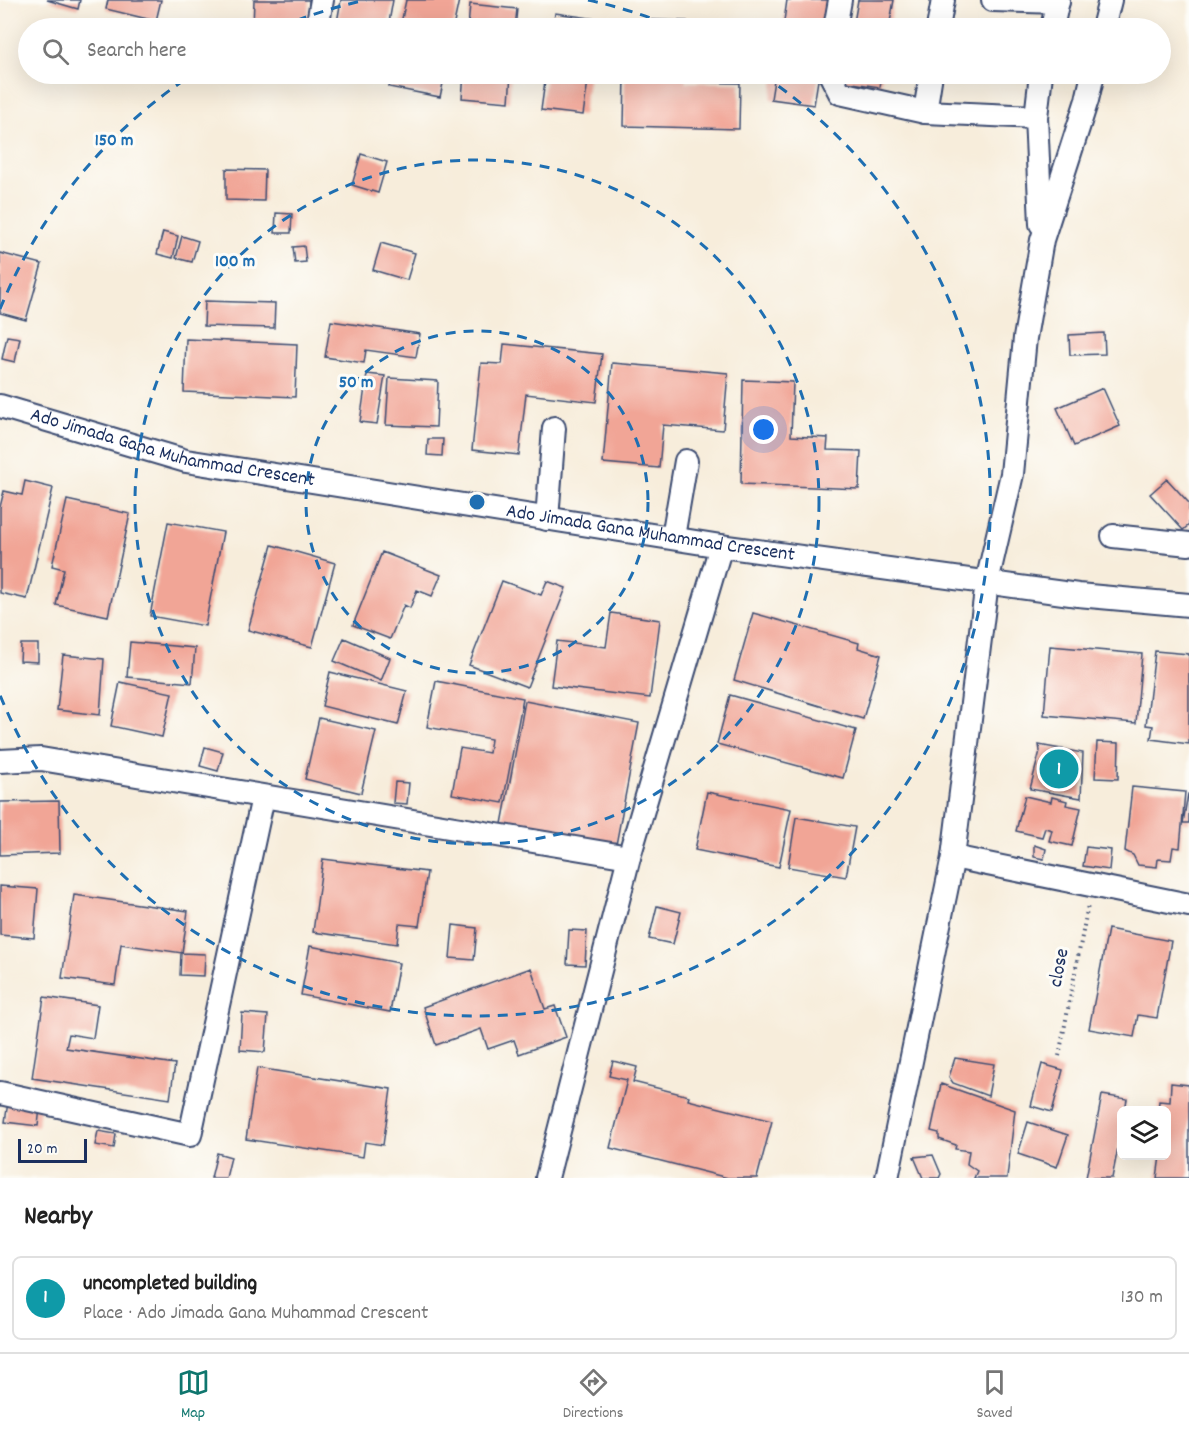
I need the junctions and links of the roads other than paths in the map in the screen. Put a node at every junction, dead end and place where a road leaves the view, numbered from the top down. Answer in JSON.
{"nodes":[{"id":1,"x":322,"y":0,"type":"edge"},
{"id":2,"x":840,"y":0,"type":"edge"},
{"id":3,"x":943,"y":0,"type":"edge"},
{"id":4,"x":993,"y":0,"type":"edge"},
{"id":5,"x":1110,"y":0,"type":"edge"},
{"id":6,"x":1058,"y":1,"type":"edge"},
{"id":7,"x":319,"y":18,"type":"edge"},
{"id":8,"x":837,"y":18,"type":"edge"},
{"id":9,"x":940,"y":18,"type":"edge"},
{"id":10,"x":1054,"y":18,"type":"edge"},
{"id":11,"x":1106,"y":18,"type":"edge"},
{"id":12,"x":835,"y":84,"type":"edge"},
{"id":13,"x":929,"y":84,"type":"edge"},
{"id":14,"x":1040,"y":84,"type":"edge"},
{"id":15,"x":1091,"y":84,"type":"edge"},
{"id":16,"x":925,"y":112,"type":"junction"},
{"id":17,"x":1036,"y":117,"type":"junction"},
{"id":18,"x":1042,"y":240,"type":"junction"},
{"id":19,"x":0,"y":406,"type":"edge"},
{"id":20,"x":554,"y":428,"type":"dead end"},
{"id":21,"x":686,"y":461,"type":"dead end"},
{"id":22,"x":547,"y":519,"type":"junction"},
{"id":23,"x":1113,"y":536,"type":"dead end"},
{"id":24,"x":674,"y":537,"type":"junction"},
{"id":25,"x":1189,"y":544,"type":"edge"},
{"id":26,"x":721,"y":546,"type":"junction"},
{"id":27,"x":987,"y":582,"type":"junction"},
{"id":28,"x":1189,"y":605,"type":"edge"},
{"id":29,"x":0,"y":761,"type":"edge"},
{"id":30,"x":263,"y":796,"type":"junction"},
{"id":31,"x":629,"y":857,"type":"junction"},
{"id":32,"x":953,"y":857,"type":"junction"},
{"id":33,"x":1189,"y":905,"type":"edge"},
{"id":34,"x":0,"y":1093,"type":"edge"},
{"id":35,"x":547,"y":1178,"type":"edge"},
{"id":36,"x":887,"y":1178,"type":"edge"}],
"edges":[{"from":1,"to":7,"type":"street"},
{"from":2,"to":8,"type":"street"},
{"from":3,"to":9,"type":"street"},
{"from":4,"to":6,"type":"street"},
{"from":5,"to":11,"type":"street"},
{"from":6,"to":10,"type":"street"},
{"from":12,"to":16,"type":"street"},
{"from":13,"to":16,"type":"street"},
{"from":14,"to":17,"type":"street"},
{"from":15,"to":18,"type":"street"},
{"from":16,"to":17,"type":"street"},
{"from":17,"to":18,"type":"street"},
{"from":18,"to":27,"type":"street"},
{"from":19,"to":22,"type":"street","name":"Ado Jimada Gana Muhammad Crescent"},
{"from":20,"to":22,"type":"street"},
{"from":21,"to":24,"type":"street"},
{"from":22,"to":24,"type":"street","name":"Ado Jimada Gana Muhammad Crescent"},
{"from":23,"to":25,"type":"street"},
{"from":24,"to":26,"type":"street","name":"Ado Jimada Gana Muhammad Crescent"},
{"from":26,"to":27,"type":"street","name":"Ado Jimada Gana Muhammad Crescent"},
{"from":26,"to":31,"type":"street"},
{"from":27,"to":28,"type":"street","name":"Ado Jimada Gana Muhammad Crescent"},
{"from":27,"to":32,"type":"street"},
{"from":29,"to":30,"type":"street"},
{"from":30,"to":31,"type":"street"},
{"from":30,"to":34,"type":"street"},
{"from":31,"to":35,"type":"street"},
{"from":32,"to":33,"type":"street"},
{"from":32,"to":36,"type":"street"}]}
